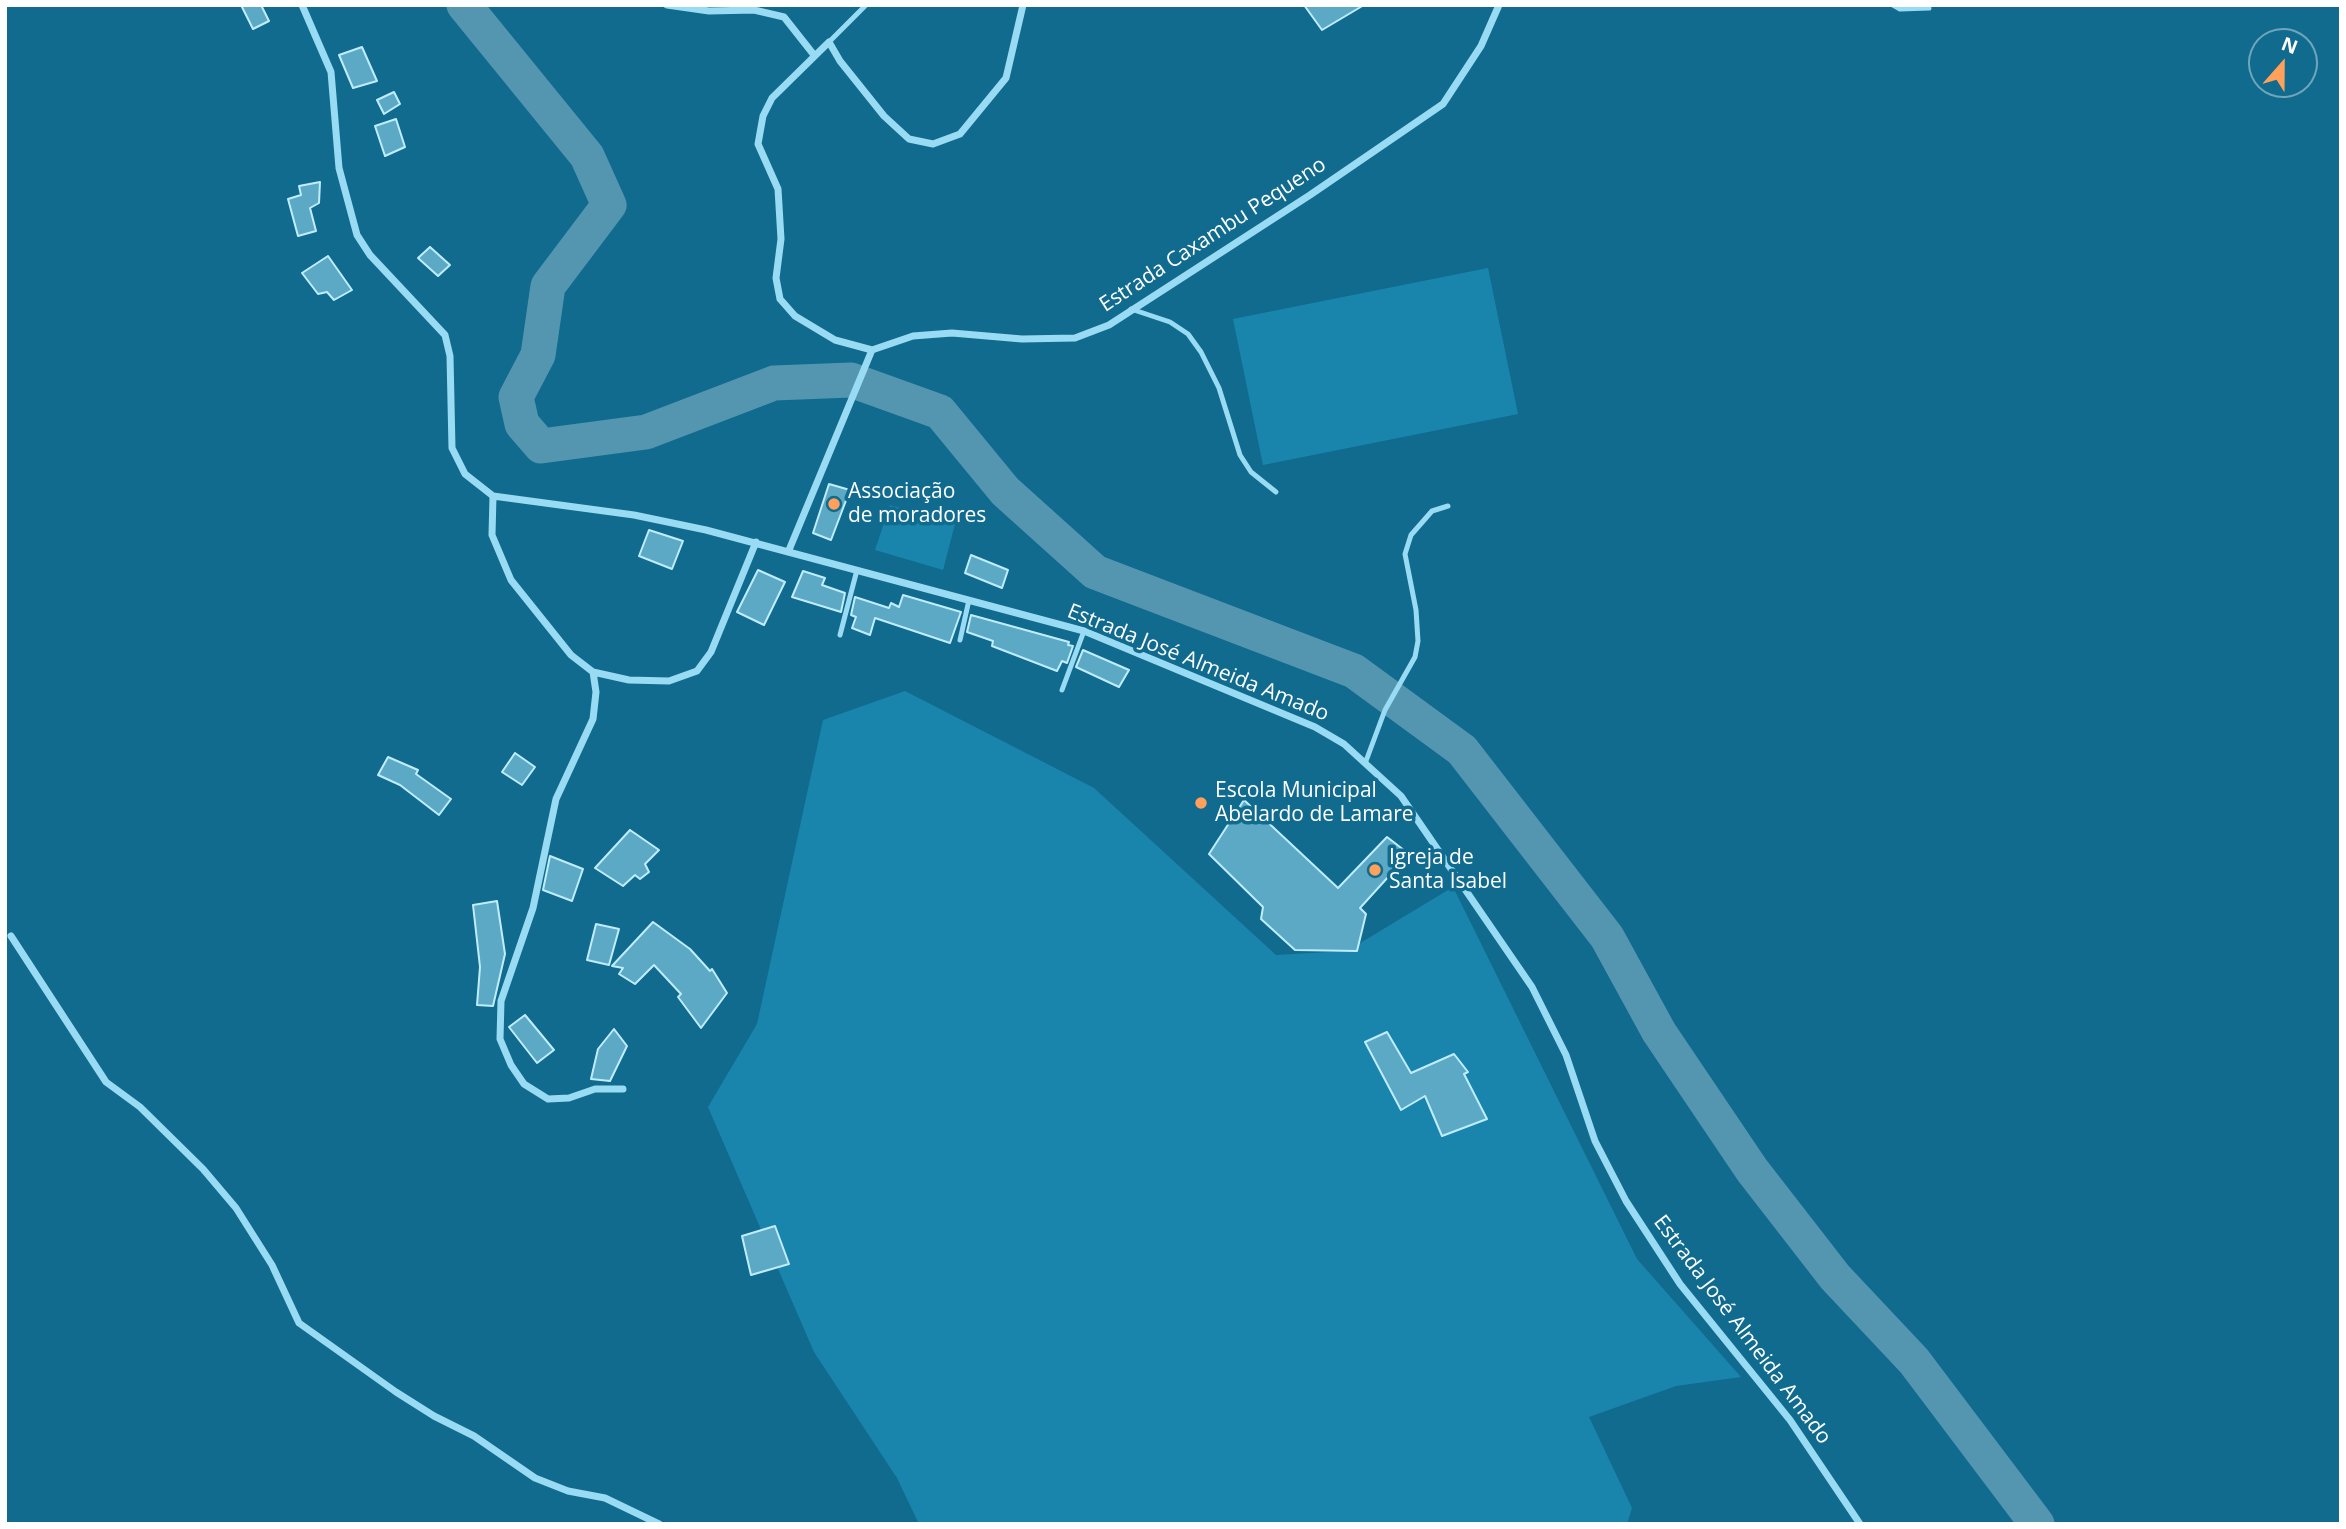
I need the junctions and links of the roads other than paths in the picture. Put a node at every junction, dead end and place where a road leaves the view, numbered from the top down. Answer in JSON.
{"nodes":[{"id":1,"x":302,"y":5,"type":"edge"},
{"id":2,"x":667,"y":5,"type":"edge"},
{"id":3,"x":866,"y":5,"type":"edge"},
{"id":4,"x":1023,"y":5,"type":"edge"},
{"id":5,"x":1499,"y":5,"type":"edge"},
{"id":6,"x":1893,"y":5,"type":"edge"},
{"id":7,"x":1929,"y":8,"type":"dead end"},
{"id":8,"x":829,"y":42,"type":"junction"},
{"id":9,"x":814,"y":55,"type":"junction"},
{"id":10,"x":1131,"y":309,"type":"junction"},
{"id":11,"x":872,"y":350,"type":"junction"},
{"id":12,"x":1276,"y":492,"type":"dead end"},
{"id":13,"x":493,"y":496,"type":"junction"},
{"id":14,"x":1448,"y":506,"type":"dead end"},
{"id":15,"x":756,"y":542,"type":"junction"},
{"id":16,"x":789,"y":550,"type":"junction"},
{"id":17,"x":857,"y":570,"type":"junction"},
{"id":18,"x":969,"y":600,"type":"junction"},
{"id":19,"x":1084,"y":631,"type":"junction"},
{"id":20,"x":840,"y":635,"type":"dead end"},
{"id":21,"x":960,"y":640,"type":"dead end"},
{"id":22,"x":593,"y":672,"type":"junction"},
{"id":23,"x":1062,"y":690,"type":"dead end"},
{"id":24,"x":1366,"y":761,"type":"junction"},
{"id":25,"x":11,"y":936,"type":"dead end"},
{"id":26,"x":623,"y":1089,"type":"dead end"},
{"id":27,"x":659,"y":1524,"type":"edge"},
{"id":28,"x":1860,"y":1524,"type":"edge"}],
"edges":[{"from":1,"to":13,"type":"street"},
{"from":2,"to":9,"type":"street"},
{"from":3,"to":8,"type":"lane"},
{"from":4,"to":8,"type":"street"},
{"from":5,"to":10,"type":"street","name":"Estrada Caxambu Pequeno"},
{"from":6,"to":7,"type":"lane"},
{"from":8,"to":9,"type":"street"},
{"from":9,"to":11,"type":"street"},
{"from":10,"to":11,"type":"street","name":"Estrada Caxambu Pequeno"},
{"from":10,"to":12,"type":"lane"},
{"from":11,"to":16,"type":"street"},
{"from":13,"to":15,"type":"street","name":"Estrada José Almeida Amado"},
{"from":13,"to":22,"type":"street"},
{"from":14,"to":24,"type":"lane"},
{"from":15,"to":16,"type":"street","name":"Estrada José Almeida Amado"},
{"from":15,"to":22,"type":"street"},
{"from":16,"to":17,"type":"street","name":"Estrada José Almeida Amado"},
{"from":17,"to":18,"type":"street","name":"Estrada José Almeida Amado"},
{"from":17,"to":20,"type":"lane"},
{"from":18,"to":19,"type":"street","name":"Estrada José Almeida Amado"},
{"from":18,"to":21,"type":"lane"},
{"from":19,"to":23,"type":"lane"},
{"from":19,"to":24,"type":"street","name":"Estrada José Almeida Amado"},
{"from":22,"to":26,"type":"street"},
{"from":24,"to":28,"type":"street","name":"Estrada José Almeida Amado"},
{"from":25,"to":27,"type":"street"}]}
